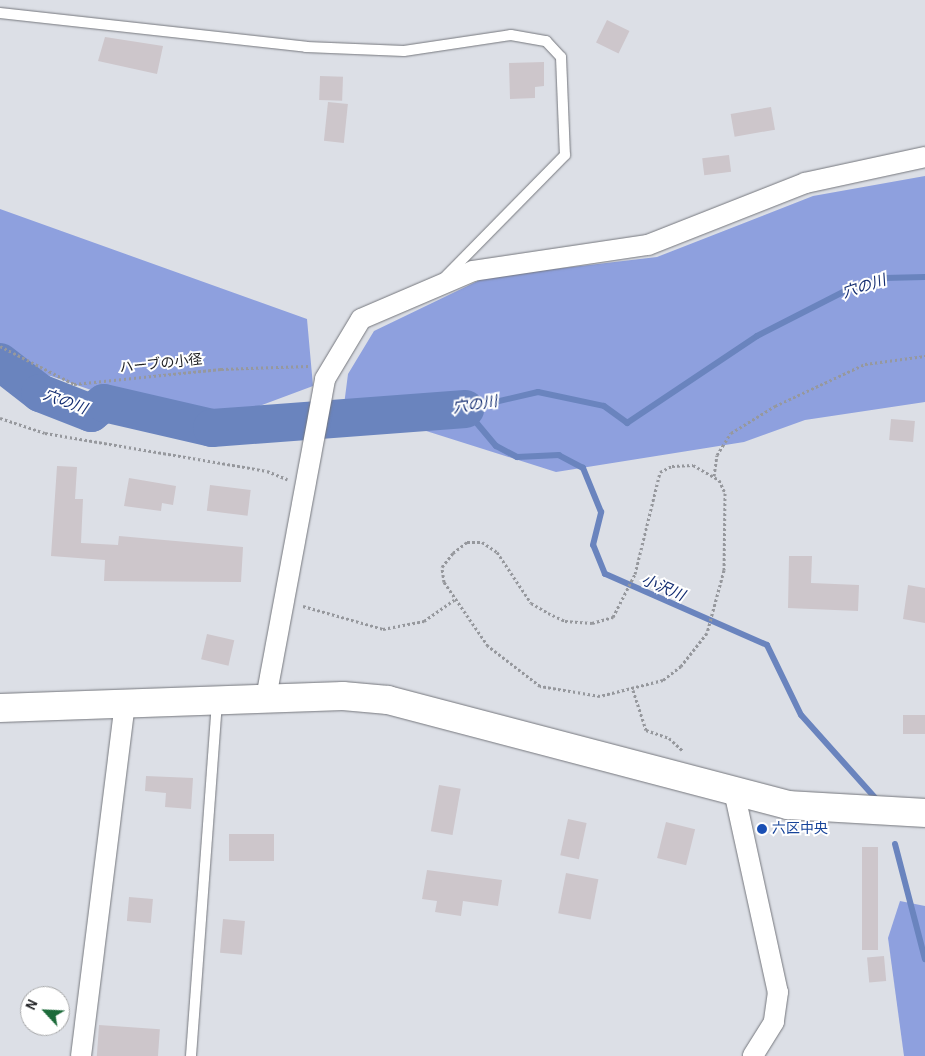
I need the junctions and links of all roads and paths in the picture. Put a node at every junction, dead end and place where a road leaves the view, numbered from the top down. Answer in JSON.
{"nodes":[{"id":1,"x":0,"y":13,"type":"edge"},
{"id":2,"x":925,"y":157,"type":"edge"},
{"id":3,"x":436,"y":287,"type":"junction"},
{"id":4,"x":0,"y":346,"type":"edge"},
{"id":5,"x":925,"y":356,"type":"edge"},
{"id":6,"x":329,"y":372,"type":"junction"},
{"id":7,"x":0,"y":418,"type":"edge"},
{"id":8,"x":714,"y":476,"type":"junction"},
{"id":9,"x":304,"y":482,"type":"junction"},
{"id":10,"x":281,"y":599,"type":"junction"},
{"id":11,"x":454,"y":600,"type":"junction"},
{"id":12,"x":634,"y":690,"type":"junction"},
{"id":13,"x":266,"y":698,"type":"junction"},
{"id":14,"x":217,"y":700,"type":"junction"},
{"id":15,"x":124,"y":704,"type":"junction"},
{"id":16,"x":0,"y":708,"type":"edge"},
{"id":17,"x":683,"y":779,"type":"junction"},
{"id":18,"x":734,"y":792,"type":"junction"},
{"id":19,"x":925,"y":813,"type":"edge"},
{"id":20,"x":82,"y":1056,"type":"edge"},
{"id":21,"x":191,"y":1056,"type":"edge"},
{"id":22,"x":753,"y":1056,"type":"edge"}],
"edges":[{"from":1,"to":3,"type":"lane"},
{"from":2,"to":3,"type":"street"},
{"from":3,"to":6,"type":"street"},
{"from":4,"to":6,"type":"path","name":"ハーブの小径"},
{"from":5,"to":8,"type":"path"},
{"from":6,"to":9,"type":"street"},
{"from":7,"to":9,"type":"path"},
{"from":8,"to":11,"type":"path"},
{"from":8,"to":12,"type":"path"},
{"from":9,"to":10,"type":"street"},
{"from":10,"to":11,"type":"path"},
{"from":10,"to":13,"type":"street"},
{"from":11,"to":12,"type":"path"},
{"from":12,"to":17,"type":"path"},
{"from":13,"to":14,"type":"street"},
{"from":13,"to":17,"type":"street"},
{"from":14,"to":15,"type":"street"},
{"from":14,"to":21,"type":"lane"},
{"from":15,"to":16,"type":"street"},
{"from":15,"to":20,"type":"street"},
{"from":17,"to":18,"type":"street"},
{"from":18,"to":19,"type":"street"},
{"from":18,"to":22,"type":"street"}]}
